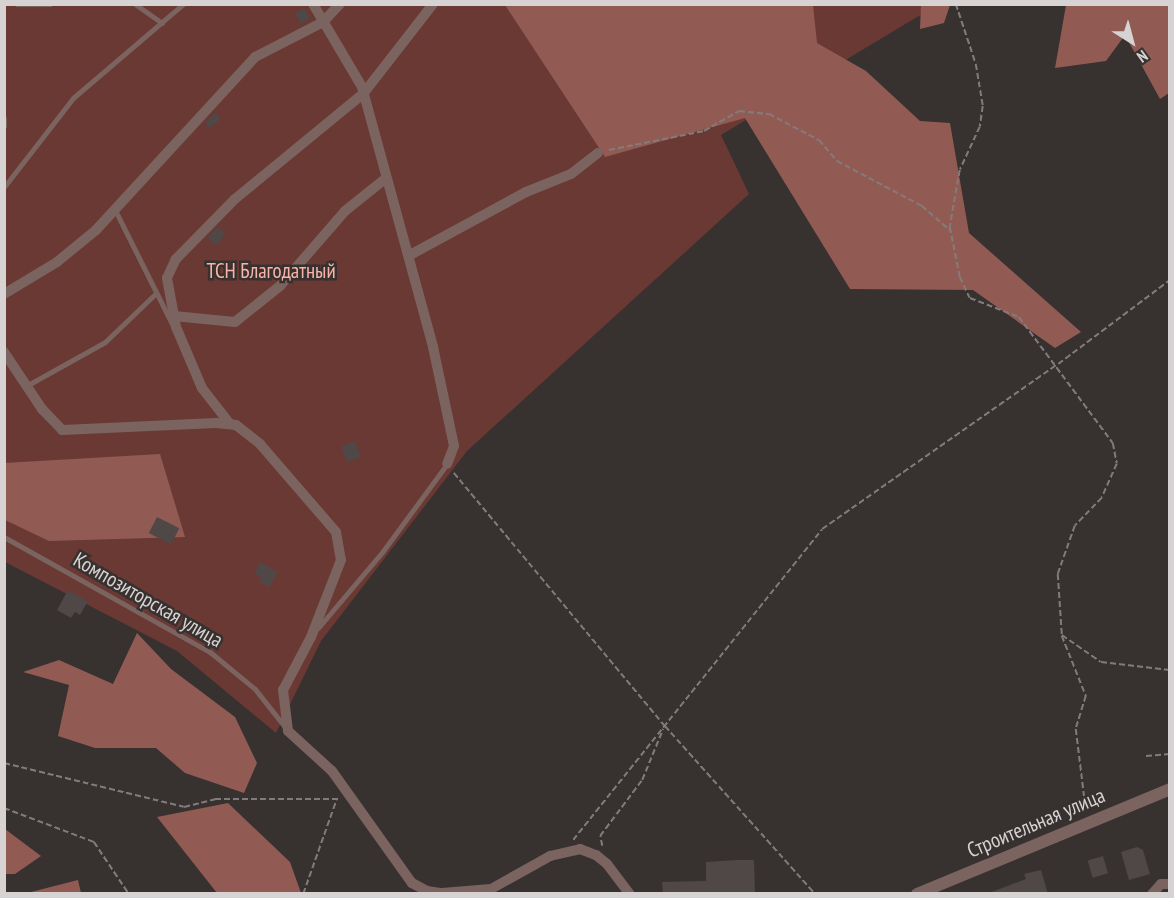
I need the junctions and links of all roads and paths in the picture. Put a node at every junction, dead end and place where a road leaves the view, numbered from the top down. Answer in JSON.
{"nodes":[{"id":1,"x":17,"y":4,"type":"edge"},
{"id":2,"x":50,"y":4,"type":"edge"},
{"id":3,"x":135,"y":4,"type":"edge"},
{"id":4,"x":183,"y":4,"type":"edge"},
{"id":5,"x":313,"y":4,"type":"edge"},
{"id":6,"x":340,"y":4,"type":"edge"},
{"id":7,"x":433,"y":4,"type":"edge"},
{"id":8,"x":956,"y":4,"type":"edge"},
{"id":9,"x":323,"y":22,"type":"junction"},
{"id":10,"x":162,"y":23,"type":"junction"},
{"id":11,"x":363,"y":94,"type":"junction"},
{"id":12,"x":4,"y":118,"type":"edge"},
{"id":13,"x":4,"y":126,"type":"edge"},
{"id":14,"x":598,"y":153,"type":"joint"},
{"id":15,"x":386,"y":178,"type":"junction"},
{"id":16,"x":4,"y":187,"type":"edge"},
{"id":17,"x":115,"y":209,"type":"junction"},
{"id":18,"x":951,"y":231,"type":"junction"},
{"id":19,"x":410,"y":255,"type":"junction"},
{"id":20,"x":1170,"y":280,"type":"edge"},
{"id":21,"x":4,"y":294,"type":"edge"},
{"id":22,"x":155,"y":294,"type":"junction"},
{"id":23,"x":174,"y":316,"type":"junction"},
{"id":24,"x":180,"y":336,"type":"junction"},
{"id":25,"x":4,"y":352,"type":"edge"},
{"id":26,"x":1058,"y":364,"type":"junction"},
{"id":27,"x":26,"y":386,"type":"junction"},
{"id":28,"x":230,"y":424,"type":"junction"},
{"id":29,"x":447,"y":464,"type":"junction"},
{"id":30,"x":4,"y":537,"type":"edge"},
{"id":31,"x":1062,"y":635,"type":"junction"},
{"id":32,"x":311,"y":637,"type":"junction"},
{"id":33,"x":1170,"y":670,"type":"edge"},
{"id":34,"x":665,"y":726,"type":"junction"},
{"id":35,"x":288,"y":731,"type":"junction"},
{"id":36,"x":1170,"y":754,"type":"edge"},
{"id":37,"x":1146,"y":756,"type":"dead end"},
{"id":38,"x":4,"y":763,"type":"edge"},
{"id":39,"x":1170,"y":789,"type":"edge"},
{"id":40,"x":346,"y":791,"type":"junction"},
{"id":41,"x":336,"y":801,"type":"junction"},
{"id":42,"x":4,"y":808,"type":"edge"},
{"id":43,"x":1087,"y":823,"type":"junction"},
{"id":44,"x":563,"y":853,"type":"junction"},
{"id":45,"x":607,"y":864,"type":"junction"},
{"id":46,"x":1170,"y":884,"type":"edge"},
{"id":47,"x":129,"y":894,"type":"edge"},
{"id":48,"x":303,"y":894,"type":"edge"},
{"id":49,"x":630,"y":894,"type":"edge"},
{"id":50,"x":815,"y":894,"type":"edge"},
{"id":51,"x":917,"y":894,"type":"edge"},
{"id":52,"x":1152,"y":894,"type":"edge"}],
"edges":[{"from":1,"to":2,"type":"lane"},
{"from":3,"to":10,"type":"lane"},
{"from":4,"to":10,"type":"lane"},
{"from":5,"to":9,"type":"street"},
{"from":6,"to":9,"type":"street"},
{"from":7,"to":11,"type":"street"},
{"from":8,"to":18,"type":"path"},
{"from":9,"to":11,"type":"street"},
{"from":9,"to":17,"type":"street"},
{"from":10,"to":16,"type":"lane"},
{"from":11,"to":15,"type":"street"},
{"from":11,"to":23,"type":"street"},
{"from":12,"to":13,"type":"lane"},
{"from":14,"to":18,"type":"path"},
{"from":14,"to":19,"type":"street"},
{"from":15,"to":19,"type":"street"},
{"from":15,"to":23,"type":"street"},
{"from":17,"to":21,"type":"street"},
{"from":17,"to":22,"type":"lane"},
{"from":18,"to":26,"type":"path"},
{"from":19,"to":29,"type":"street"},
{"from":20,"to":26,"type":"path"},
{"from":22,"to":24,"type":"lane"},
{"from":22,"to":27,"type":"lane"},
{"from":23,"to":24,"type":"street"},
{"from":24,"to":28,"type":"street"},
{"from":25,"to":27,"type":"street"},
{"from":26,"to":31,"type":"path"},
{"from":26,"to":34,"type":"path"},
{"from":27,"to":28,"type":"street"},
{"from":28,"to":32,"type":"street"},
{"from":29,"to":32,"type":"lane"},
{"from":29,"to":34,"type":"path"},
{"from":30,"to":35,"type":"lane","name":"Композиторская улица"},
{"from":31,"to":33,"type":"path"},
{"from":31,"to":43,"type":"path"},
{"from":32,"to":35,"type":"street"},
{"from":34,"to":44,"type":"path"},
{"from":34,"to":45,"type":"path"},
{"from":34,"to":50,"type":"path"},
{"from":35,"to":40,"type":"street"},
{"from":36,"to":37,"type":"path"},
{"from":38,"to":41,"type":"path"},
{"from":39,"to":43,"type":"street","name":"Строительная улица"},
{"from":40,"to":41,"type":"path"},
{"from":40,"to":44,"type":"street"},
{"from":41,"to":48,"type":"path"},
{"from":42,"to":47,"type":"path"},
{"from":43,"to":51,"type":"street","name":"Строительная улица"},
{"from":44,"to":45,"type":"street"},
{"from":45,"to":49,"type":"street"},
{"from":46,"to":52,"type":"street"}]}
